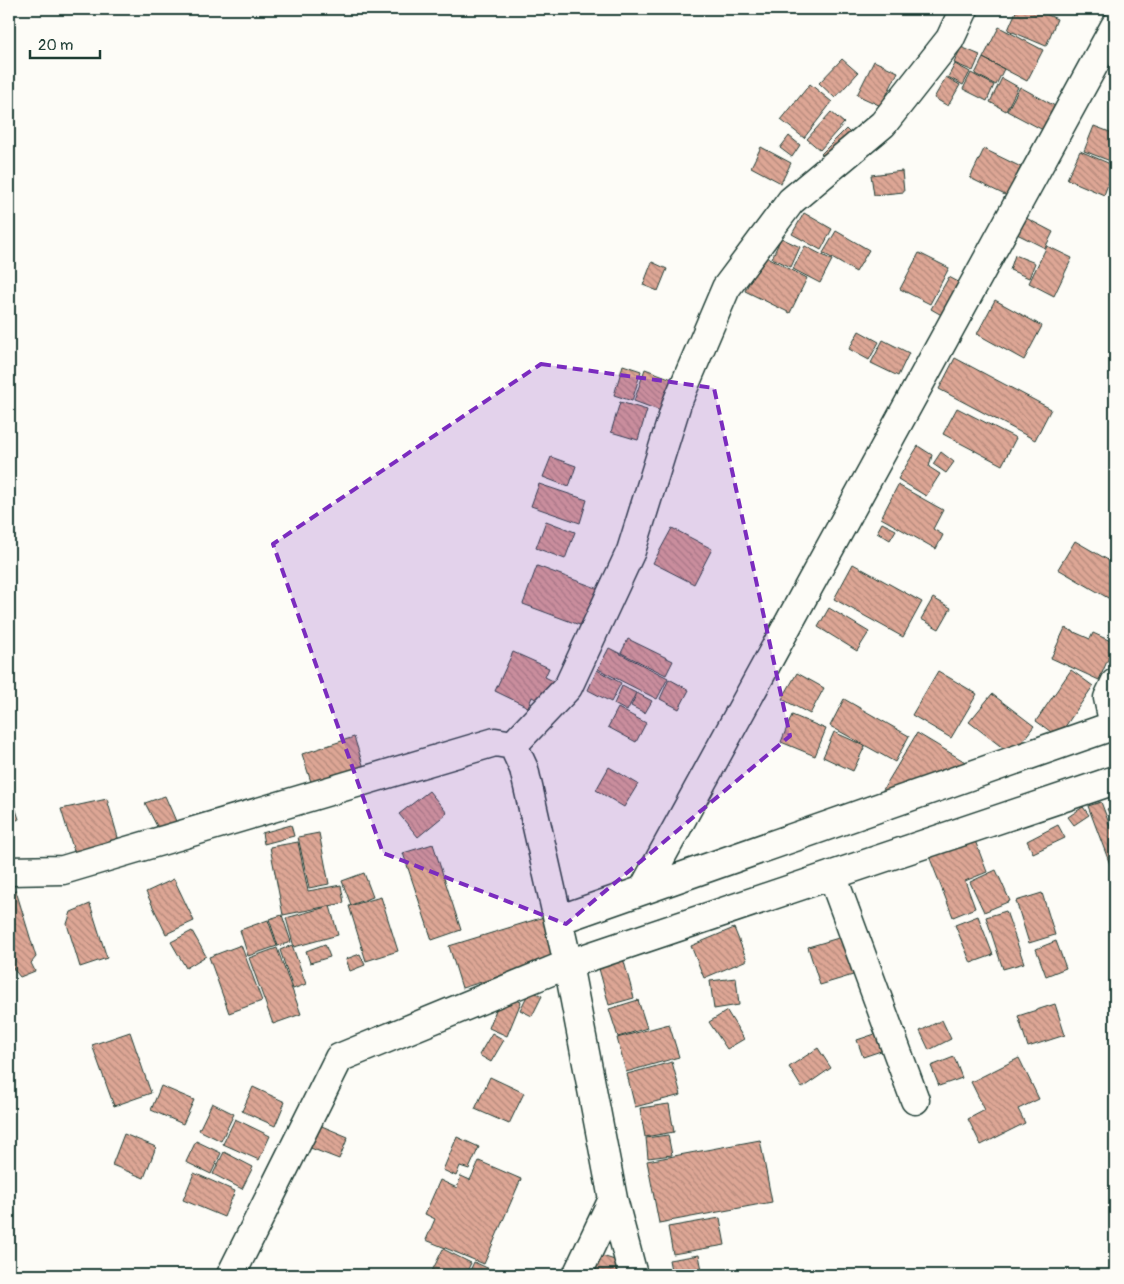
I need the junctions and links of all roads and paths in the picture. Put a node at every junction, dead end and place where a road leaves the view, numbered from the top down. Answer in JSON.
{"nodes":[{"id":1,"x":964,"y":9,"type":"edge"},
{"id":2,"x":1115,"y":26,"type":"edge"},
{"id":3,"x":1115,"y":683,"type":"edge"},
{"id":4,"x":1115,"y":727,"type":"edge"},
{"id":5,"x":513,"y":745,"type":"junction"},
{"id":6,"x":1115,"y":780,"type":"edge"},
{"id":7,"x":9,"y":871,"type":"edge"},
{"id":8,"x":832,"y":875,"type":"junction"},
{"id":9,"x":644,"y":890,"type":"junction"},
{"id":10,"x":558,"y":920,"type":"junction"},
{"id":11,"x":568,"y":964,"type":"junction"},
{"id":12,"x":915,"y":1100,"type":"dead end"},
{"id":13,"x":613,"y":1199,"type":"junction"},
{"id":14,"x":231,"y":1275,"type":"edge"},
{"id":15,"x":577,"y":1275,"type":"edge"},
{"id":16,"x":633,"y":1275,"type":"edge"}],
"edges":[{"from":1,"to":5,"type":"street"},
{"from":2,"to":9,"type":"street"},
{"from":3,"to":4,"type":"street"},
{"from":4,"to":9,"type":"street"},
{"from":5,"to":7,"type":"street"},
{"from":5,"to":10,"type":"street"},
{"from":6,"to":8,"type":"street"},
{"from":8,"to":11,"type":"street"},
{"from":8,"to":12,"type":"street"},
{"from":9,"to":10,"type":"street"},
{"from":10,"to":11,"type":"street"},
{"from":11,"to":13,"type":"street"},
{"from":11,"to":14,"type":"street"},
{"from":13,"to":15,"type":"street"},
{"from":13,"to":16,"type":"street"}]}
